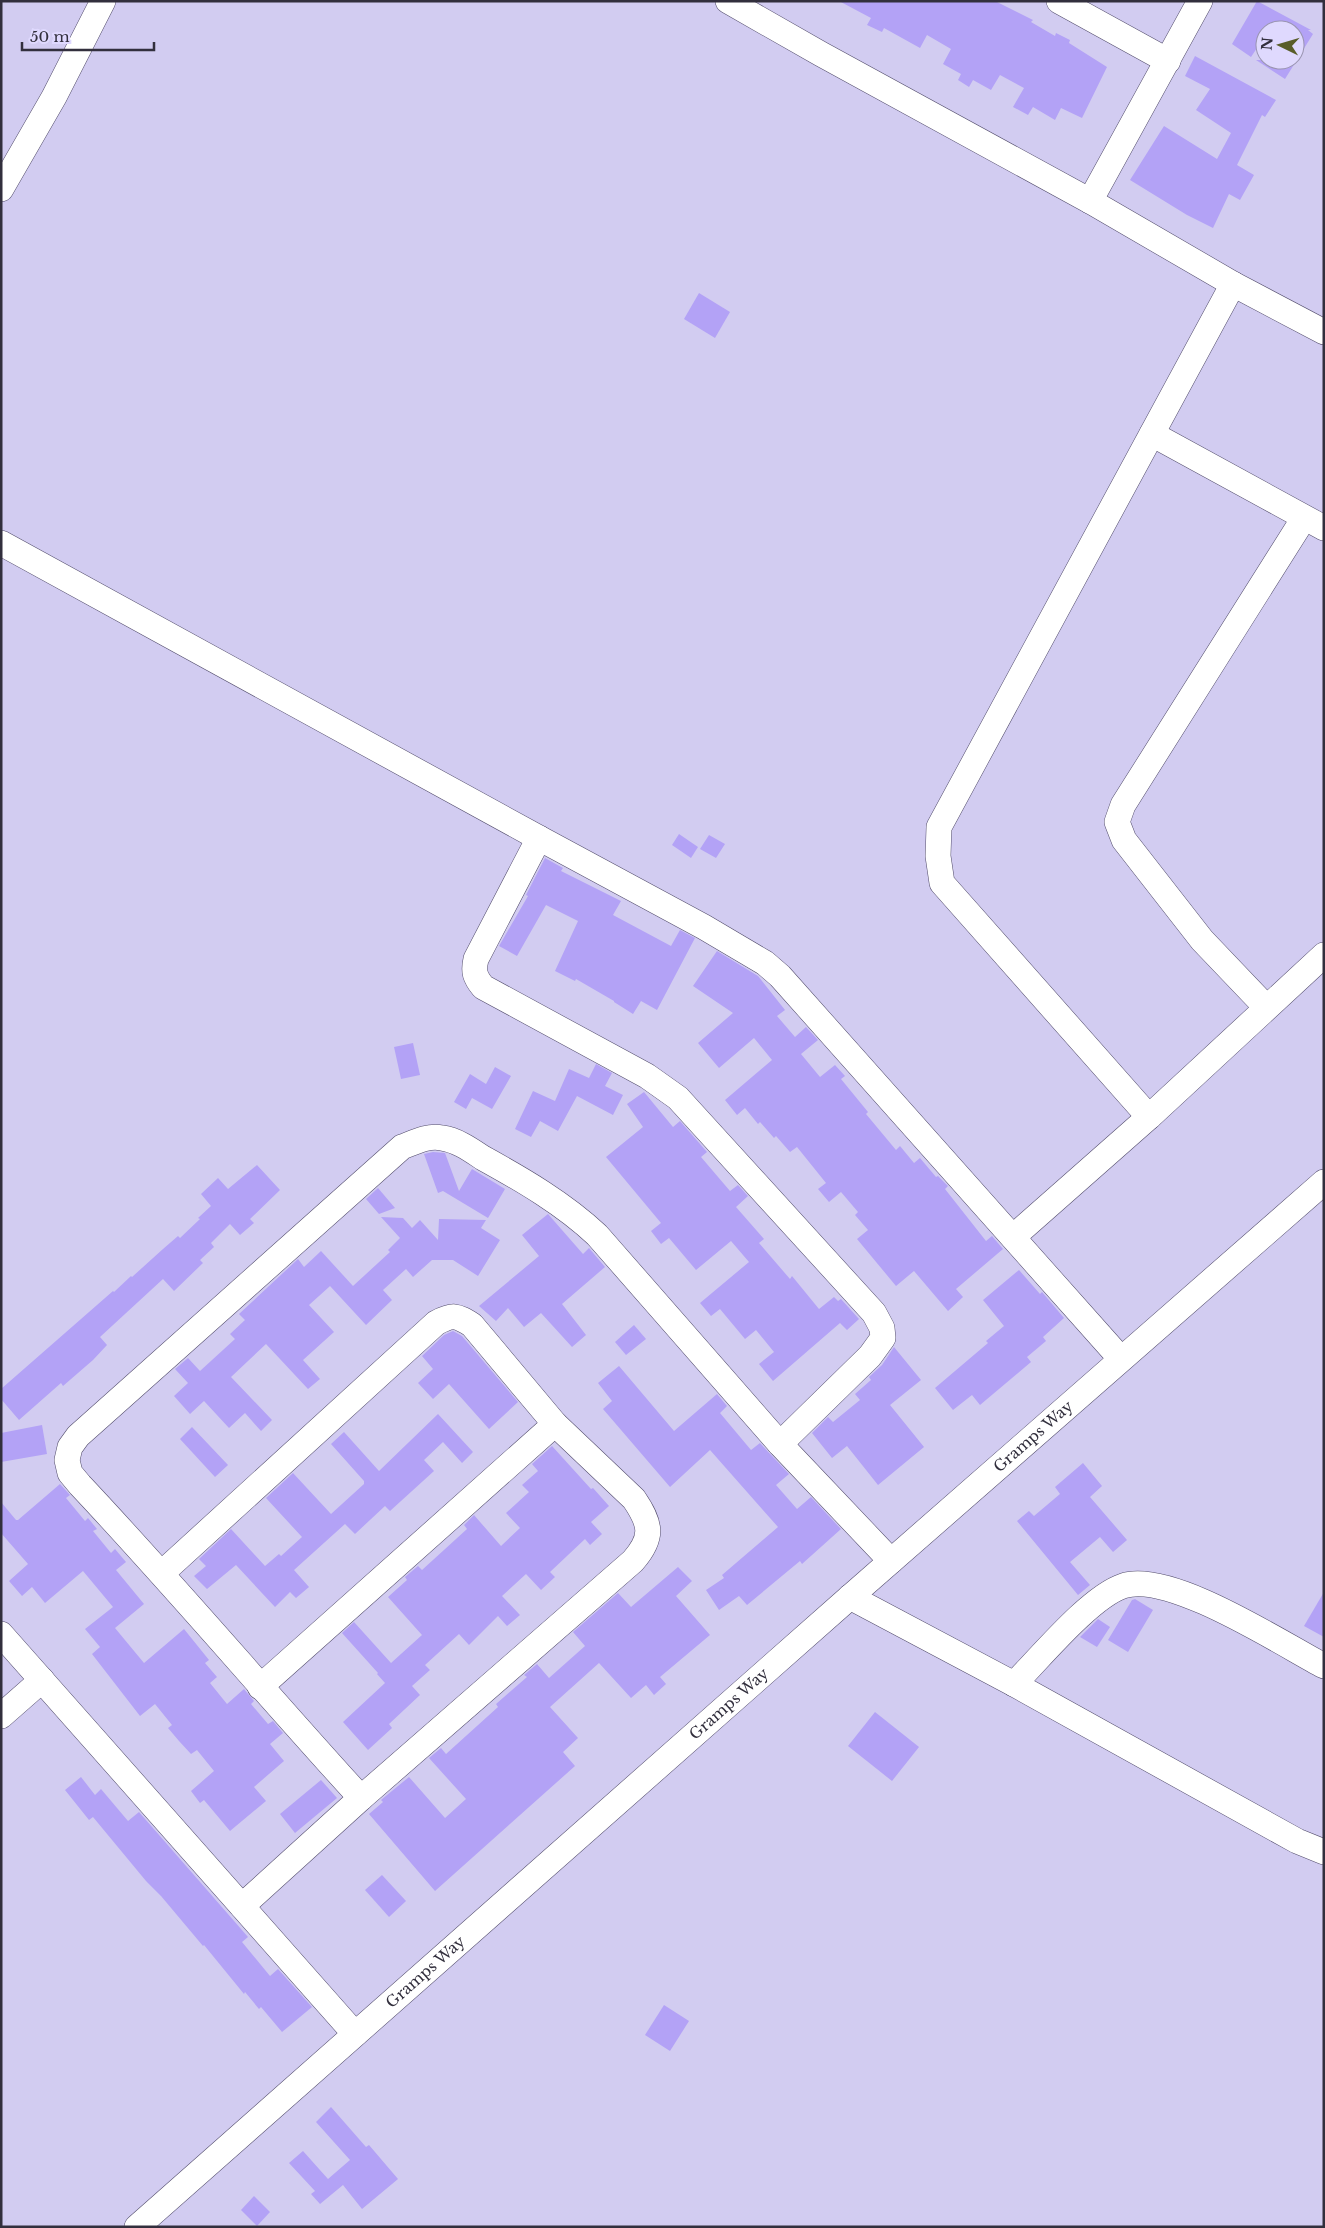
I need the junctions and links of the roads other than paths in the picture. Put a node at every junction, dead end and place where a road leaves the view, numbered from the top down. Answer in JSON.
{"nodes":[{"id":1,"x":103,"y":1,"type":"edge"},
{"id":2,"x":1059,"y":1,"type":"edge"},
{"id":3,"x":1200,"y":1,"type":"edge"},
{"id":4,"x":741,"y":4,"type":"edge"},
{"id":5,"x":1168,"y":61,"type":"junction"},
{"id":6,"x":1,"y":189,"type":"edge"},
{"id":7,"x":1090,"y":201,"type":"junction"},
{"id":8,"x":1233,"y":284,"type":"junction"},
{"id":9,"x":1324,"y":332,"type":"edge"},
{"id":10,"x":1152,"y":434,"type":"junction"},
{"id":11,"x":1314,"y":523,"type":"edge"},
{"id":12,"x":1,"y":543,"type":"edge"},
{"id":13,"x":539,"y":838,"type":"junction"},
{"id":14,"x":1324,"y":955,"type":"edge"},
{"id":15,"x":1266,"y":1007,"type":"junction"},
{"id":16,"x":1149,"y":1117,"type":"junction"},
{"id":17,"x":1324,"y":1182,"type":"edge"},
{"id":18,"x":1013,"y":1237,"type":"junction"},
{"id":19,"x":1121,"y":1359,"type":"junction"},
{"id":20,"x":556,"y":1424,"type":"junction"},
{"id":21,"x":780,"y":1444,"type":"junction"},
{"id":22,"x":891,"y":1561,"type":"junction"},
{"id":23,"x":162,"y":1572,"type":"junction"},
{"id":24,"x":850,"y":1597,"type":"junction"},
{"id":25,"x":1,"y":1634,"type":"edge"},
{"id":26,"x":1324,"y":1666,"type":"edge"},
{"id":27,"x":42,"y":1680,"type":"junction"},
{"id":28,"x":1014,"y":1684,"type":"junction"},
{"id":29,"x":260,"y":1687,"type":"junction"},
{"id":30,"x":1,"y":1716,"type":"edge"},
{"id":31,"x":361,"y":1798,"type":"junction"},
{"id":32,"x":1324,"y":1852,"type":"edge"},
{"id":33,"x":242,"y":1906,"type":"junction"},
{"id":34,"x":354,"y":2034,"type":"junction"},
{"id":35,"x":137,"y":2227,"type":"edge"}],
"edges":[{"from":1,"to":6,"type":"street"},
{"from":2,"to":5,"type":"street"},
{"from":3,"to":5,"type":"street"},
{"from":4,"to":7,"type":"street"},
{"from":5,"to":7,"type":"street"},
{"from":7,"to":8,"type":"street"},
{"from":8,"to":9,"type":"street"},
{"from":8,"to":10,"type":"street"},
{"from":10,"to":11,"type":"street"},
{"from":10,"to":16,"type":"street"},
{"from":11,"to":15,"type":"street"},
{"from":12,"to":13,"type":"street"},
{"from":13,"to":18,"type":"street"},
{"from":13,"to":21,"type":"street"},
{"from":14,"to":15,"type":"street"},
{"from":15,"to":16,"type":"street"},
{"from":16,"to":18,"type":"street"},
{"from":17,"to":19,"type":"street","name":"Gramps Way"},
{"from":18,"to":19,"type":"street"},
{"from":19,"to":22,"type":"street","name":"Gramps Way"},
{"from":20,"to":23,"type":"street"},
{"from":20,"to":29,"type":"street"},
{"from":20,"to":31,"type":"street"},
{"from":21,"to":22,"type":"street"},
{"from":21,"to":23,"type":"street"},
{"from":22,"to":24,"type":"street","name":"Gramps Way"},
{"from":23,"to":29,"type":"street"},
{"from":24,"to":28,"type":"street"},
{"from":24,"to":34,"type":"street","name":"Gramps Way"},
{"from":25,"to":27,"type":"street"},
{"from":26,"to":28,"type":"street"},
{"from":27,"to":30,"type":"street"},
{"from":27,"to":33,"type":"street"},
{"from":28,"to":32,"type":"street"},
{"from":29,"to":31,"type":"street"},
{"from":31,"to":33,"type":"street"},
{"from":33,"to":34,"type":"street"},
{"from":34,"to":35,"type":"street","name":"Gramps Way"}]}
